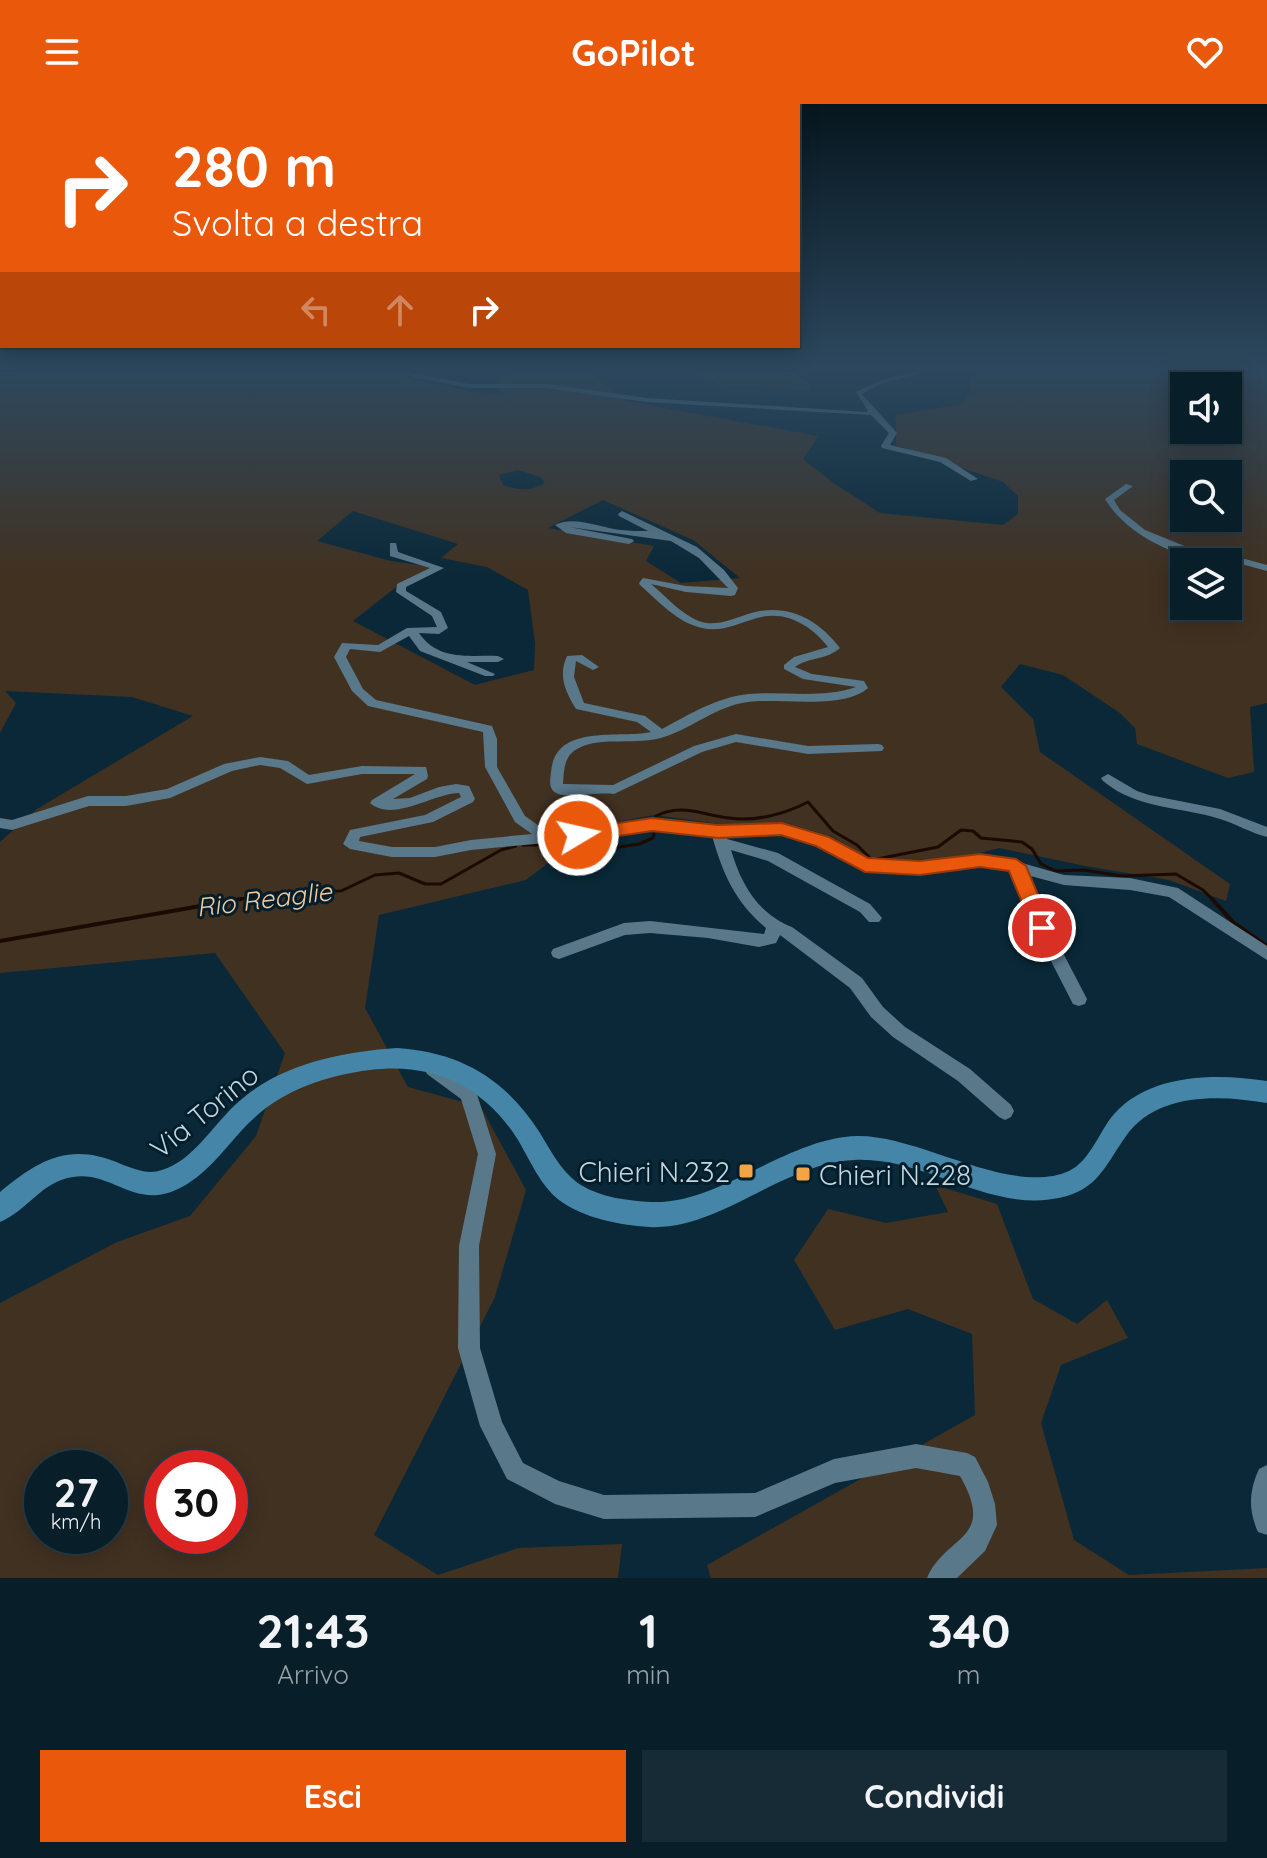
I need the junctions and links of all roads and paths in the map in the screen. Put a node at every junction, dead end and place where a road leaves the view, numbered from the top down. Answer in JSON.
{"nodes":[{"id":1,"x":889,"y":440,"type":"edge"},
{"id":2,"x":974,"y":479,"type":"dead end"},
{"id":3,"x":1129,"y":486,"type":"dead end"},
{"id":4,"x":622,"y":514,"type":"dead end"},
{"id":5,"x":662,"y":535,"type":"junction"},
{"id":6,"x":629,"y":541,"type":"dead end"},
{"id":7,"x":393,"y":545,"type":"dead end"},
{"id":8,"x":1184,"y":548,"type":"edge"},
{"id":9,"x":1242,"y":563,"type":"edge"},
{"id":10,"x":1267,"y":568,"type":"edge"},
{"id":11,"x":411,"y":630,"type":"junction"},
{"id":12,"x":447,"y":658,"type":"junction"},
{"id":13,"x":498,"y":659,"type":"dead end"},
{"id":14,"x":593,"y":667,"type":"dead end"},
{"id":15,"x":489,"y":674,"type":"dead end"},
{"id":16,"x":661,"y":734,"type":"junction"},
{"id":17,"x":878,"y":748,"type":"dead end"},
{"id":18,"x":1108,"y":778,"type":"dead end"},
{"id":19,"x":0,"y":823,"type":"edge"},
{"id":20,"x":1267,"y":832,"type":"edge"},
{"id":21,"x":545,"y":837,"type":"junction"},
{"id":22,"x":720,"y":838,"type":"junction"},
{"id":23,"x":1016,"y":866,"type":"junction"},
{"id":24,"x":874,"y":918,"type":"dead end"},
{"id":25,"x":774,"y":926,"type":"junction"},
{"id":26,"x":559,"y":953,"type":"dead end"},
{"id":27,"x":1267,"y":954,"type":"edge"},
{"id":28,"x":1079,"y":999,"type":"dead end"},
{"id":29,"x":434,"y":1059,"type":"junction"},
{"id":30,"x":1267,"y":1092,"type":"edge"},
{"id":31,"x":1005,"y":1111,"type":"dead end"},
{"id":32,"x":0,"y":1209,"type":"edge"},
{"id":33,"x":1267,"y":1477,"type":"edge"},
{"id":34,"x":1267,"y":1523,"type":"edge"},
{"id":35,"x":940,"y":1578,"type":"edge"}],
"edges":[{"from":1,"to":2,"type":"street"},
{"from":3,"to":8,"type":"street"},
{"from":4,"to":5,"type":"street"},
{"from":5,"to":6,"type":"street"},
{"from":5,"to":16,"type":"street"},
{"from":7,"to":11,"type":"street"},
{"from":9,"to":10,"type":"street"},
{"from":11,"to":12,"type":"street"},
{"from":11,"to":21,"type":"street"},
{"from":12,"to":13,"type":"street"},
{"from":12,"to":15,"type":"street"},
{"from":14,"to":16,"type":"street"},
{"from":16,"to":17,"type":"street"},
{"from":18,"to":20,"type":"street"},
{"from":19,"to":21,"type":"street"},
{"from":21,"to":22,"type":"street"},
{"from":22,"to":23,"type":"street"},
{"from":22,"to":24,"type":"street"},
{"from":22,"to":25,"type":"street"},
{"from":23,"to":27,"type":"street"},
{"from":23,"to":28,"type":"street"},
{"from":25,"to":26,"type":"street"},
{"from":25,"to":31,"type":"street"},
{"from":29,"to":30,"type":"main road"},
{"from":29,"to":32,"type":"main road","name":"Via Torino"},
{"from":29,"to":35,"type":"street"},
{"from":33,"to":34,"type":"street"}]}
